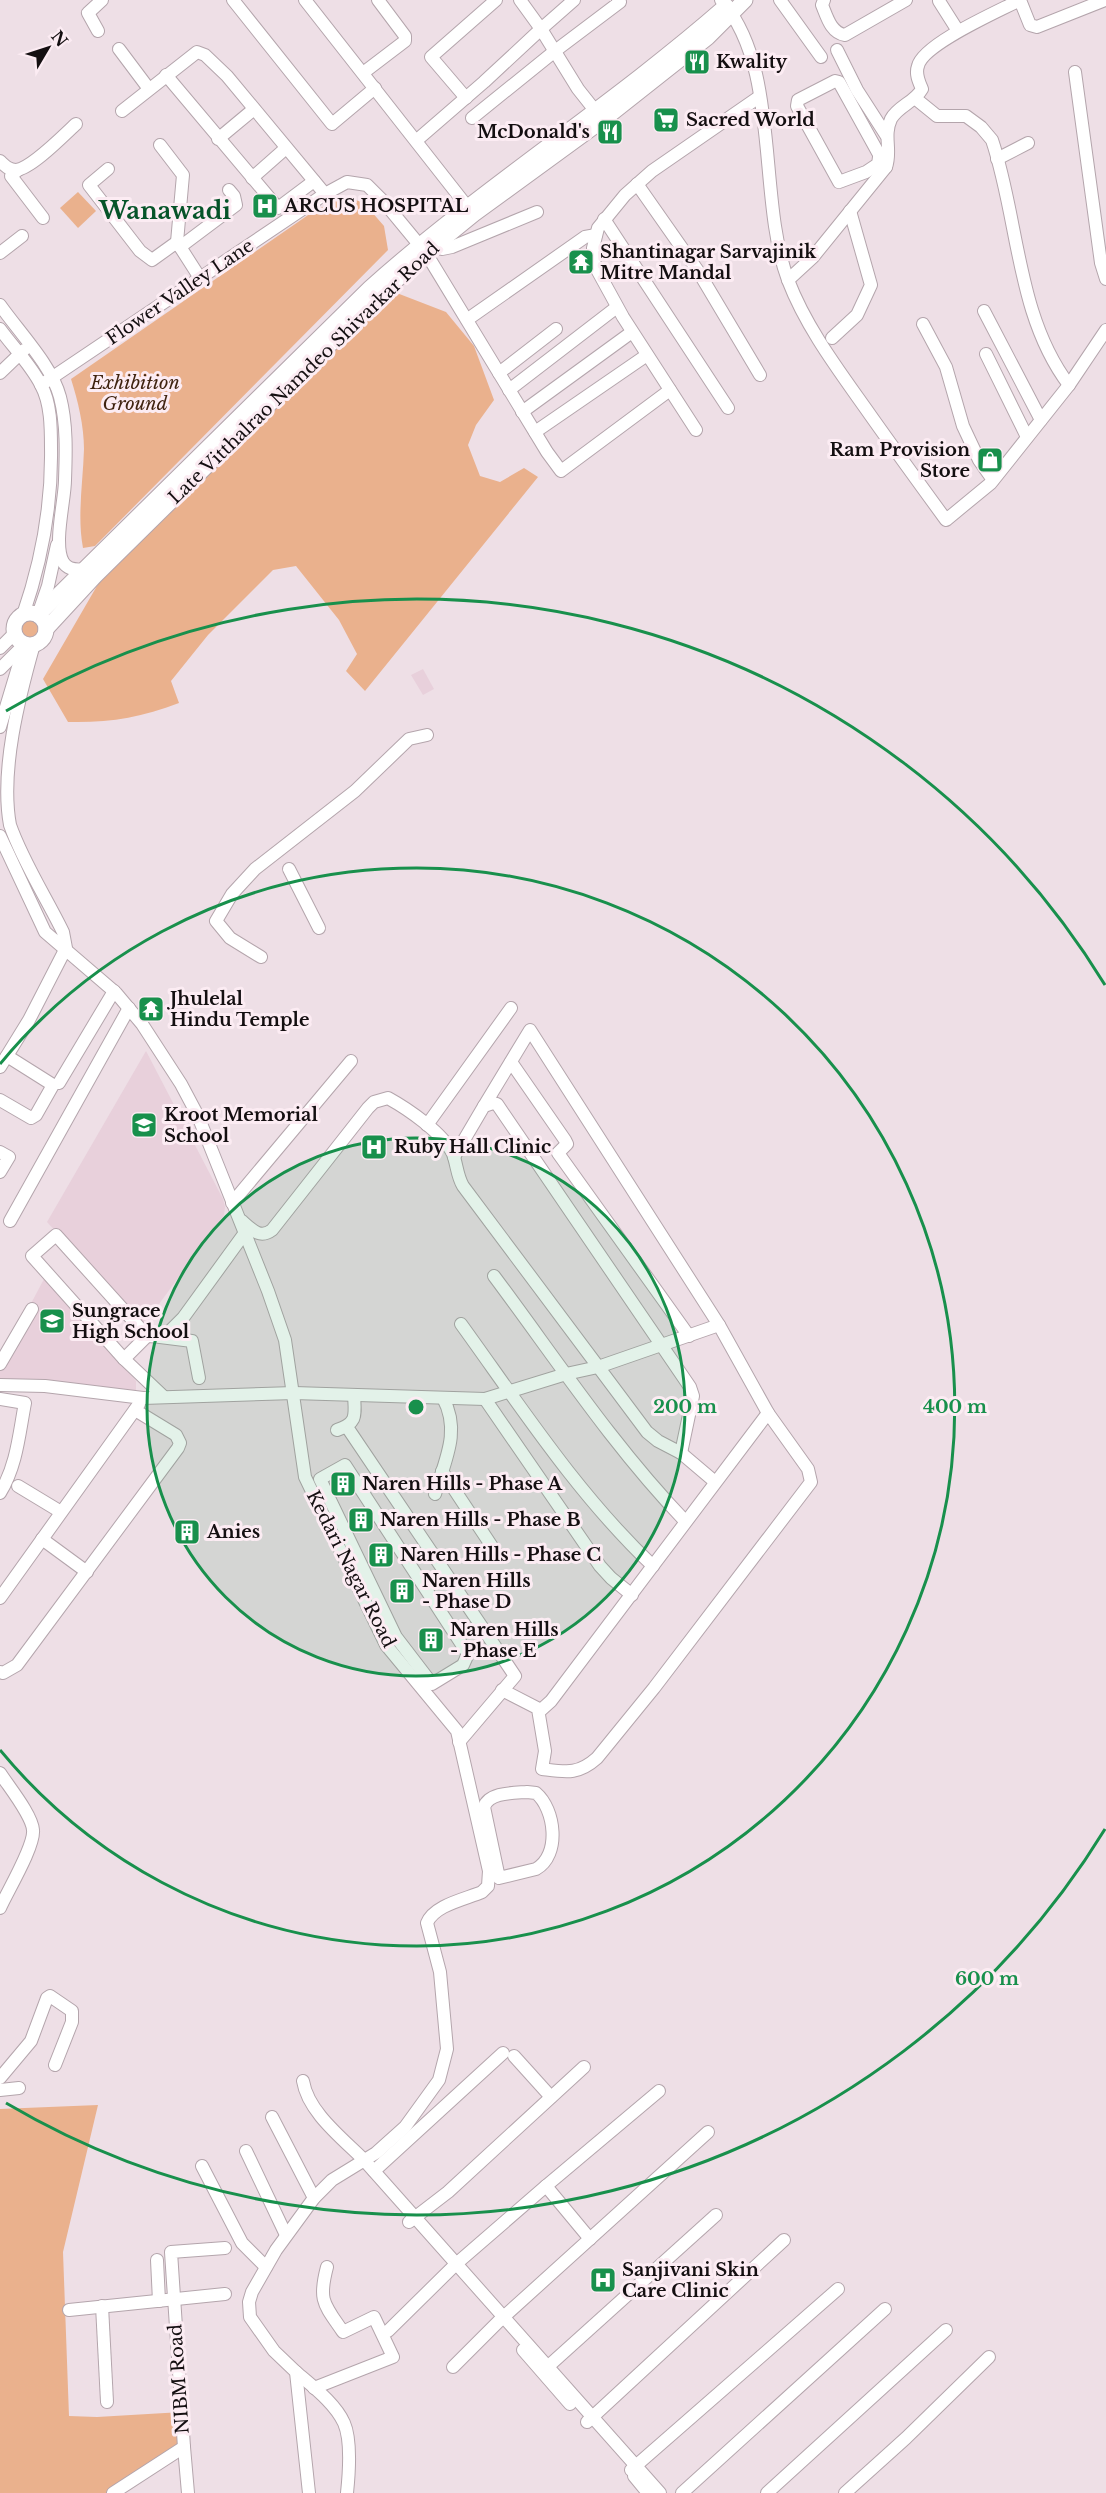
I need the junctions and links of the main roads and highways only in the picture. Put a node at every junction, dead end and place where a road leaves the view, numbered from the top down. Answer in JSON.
{"nodes":[{"id":1,"x":745,"y":0,"type":"edge"},
{"id":2,"x":728,"y":5,"type":"edge"},
{"id":3,"x":427,"y":247,"type":"junction"},
{"id":4,"x":30,"y":615,"type":"junction"},
{"id":5,"x":46,"y":629,"type":"junction"}],
"edges":[{"from":1,"to":2,"type":"main road","name":"Late Vitthalrao Namdeo Shivarkar Road"},
{"from":2,"to":3,"type":"main road","name":"Late Vitthalrao Namdeo Shivarkar Road"},
{"from":3,"to":4,"type":"main road","name":"Late Vitthalrao Namdeo Shivarkar Road"},
{"from":3,"to":5,"type":"main road","name":"Late Vitthalrao Namdeo Shivarkar Road"},
{"from":4,"to":5,"type":"main road"},
{"from":4,"to":5,"type":"main road"}]}
